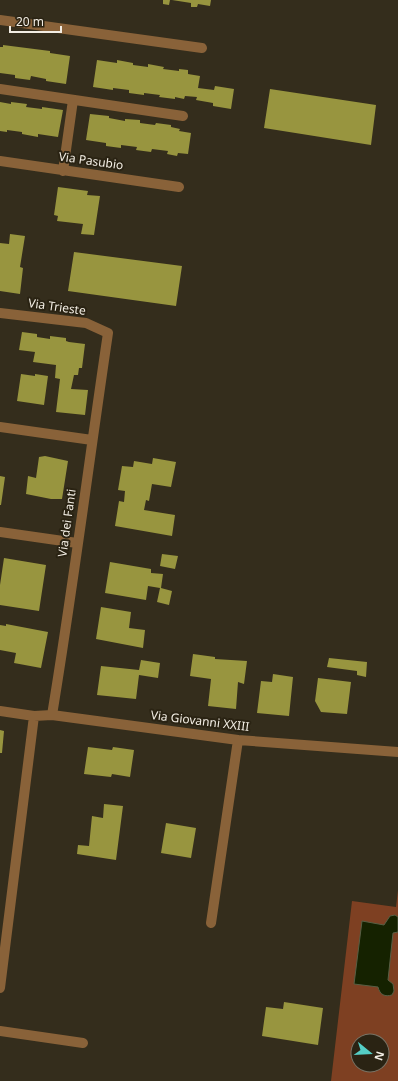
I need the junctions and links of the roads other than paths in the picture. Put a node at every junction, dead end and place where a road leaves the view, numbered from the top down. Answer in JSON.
{"nodes":[{"id":1,"x":0,"y":20,"type":"edge"},
{"id":2,"x":202,"y":48,"type":"dead end"},
{"id":3,"x":0,"y":89,"type":"edge"},
{"id":4,"x":73,"y":100,"type":"junction"},
{"id":5,"x":183,"y":116,"type":"dead end"},
{"id":6,"x":0,"y":162,"type":"edge"},
{"id":7,"x":63,"y":171,"type":"junction"},
{"id":8,"x":179,"y":187,"type":"dead end"},
{"id":9,"x":0,"y":312,"type":"edge"},
{"id":10,"x":108,"y":333,"type":"joint"},
{"id":11,"x":0,"y":427,"type":"edge"},
{"id":12,"x":92,"y":440,"type":"junction"},
{"id":13,"x":0,"y":532,"type":"edge"},
{"id":14,"x":77,"y":543,"type":"junction"},
{"id":15,"x":0,"y":711,"type":"edge"},
{"id":16,"x":52,"y":715,"type":"junction"},
{"id":17,"x":34,"y":716,"type":"junction"},
{"id":18,"x":238,"y":740,"type":"junction"},
{"id":19,"x":398,"y":752,"type":"edge"},
{"id":20,"x":211,"y":923,"type":"dead end"},
{"id":21,"x":1,"y":958,"type":"edge"},
{"id":22,"x":0,"y":988,"type":"edge"},
{"id":23,"x":0,"y":1031,"type":"edge"},
{"id":24,"x":84,"y":1043,"type":"dead end"}],
"edges":[{"from":1,"to":2,"type":"street"},
{"from":3,"to":4,"type":"street"},
{"from":4,"to":5,"type":"street"},
{"from":4,"to":7,"type":"street"},
{"from":6,"to":7,"type":"street","name":"Via Pasubio"},
{"from":7,"to":8,"type":"street","name":"Via Pasubio"},
{"from":9,"to":10,"type":"street","name":"Via Trieste"},
{"from":10,"to":12,"type":"street","name":"Via dei Fanti"},
{"from":11,"to":12,"type":"street"},
{"from":12,"to":14,"type":"street","name":"Via dei Fanti"},
{"from":13,"to":14,"type":"street"},
{"from":14,"to":16,"type":"street","name":"Via dei Fanti"},
{"from":15,"to":17,"type":"street","name":"Via Giovanni XXIII"},
{"from":16,"to":17,"type":"street","name":"Via Giovanni XXIII"},
{"from":16,"to":18,"type":"street","name":"Via Giovanni XXIII"},
{"from":17,"to":21,"type":"street"},
{"from":18,"to":19,"type":"street","name":"Via Giovanni XXIII"},
{"from":18,"to":20,"type":"street"},
{"from":21,"to":22,"type":"street"},
{"from":23,"to":24,"type":"street"}]}
